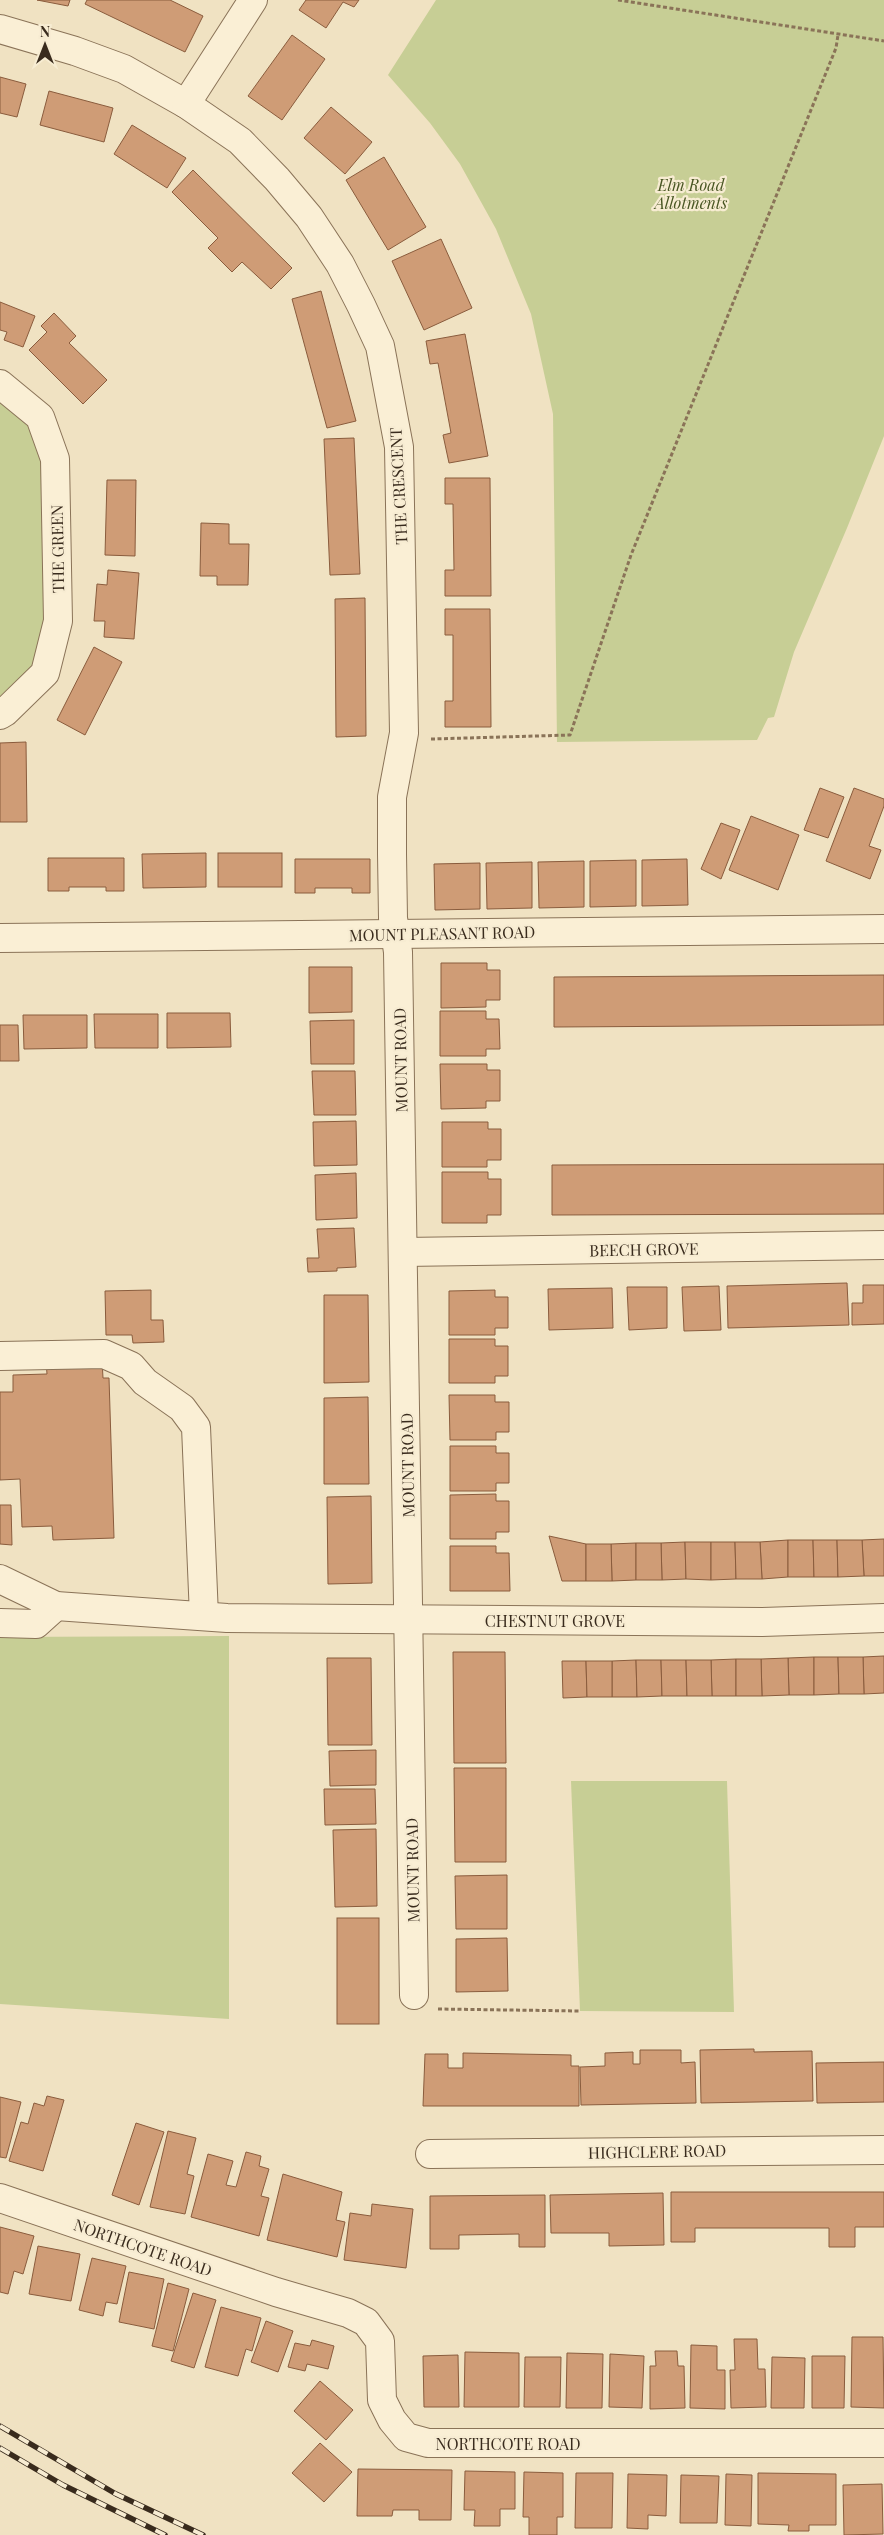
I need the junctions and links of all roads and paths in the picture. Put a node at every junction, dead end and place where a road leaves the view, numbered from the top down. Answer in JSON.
{"nodes":[{"id":1,"x":253,"y":0,"type":"edge"},
{"id":2,"x":618,"y":0,"type":"edge"},
{"id":3,"x":0,"y":29,"type":"edge"},
{"id":4,"x":838,"y":35,"type":"junction"},
{"id":5,"x":884,"y":41,"type":"edge"},
{"id":6,"x":186,"y":104,"type":"junction"},
{"id":7,"x":0,"y":384,"type":"edge"},
{"id":8,"x":0,"y":715,"type":"edge"},
{"id":9,"x":403,"y":737,"type":"junction"},
{"id":10,"x":884,"y":929,"type":"edge"},
{"id":11,"x":396,"y":934,"type":"junction"},
{"id":12,"x":0,"y":938,"type":"edge"},
{"id":13,"x":884,"y":1245,"type":"edge"},
{"id":14,"x":403,"y":1252,"type":"junction"},
{"id":15,"x":0,"y":1356,"type":"edge"},
{"id":16,"x":0,"y":1579,"type":"edge"},
{"id":17,"x":56,"y":1606,"type":"junction"},
{"id":18,"x":215,"y":1617,"type":"junction"},
{"id":19,"x":884,"y":1618,"type":"edge"},
{"id":20,"x":409,"y":1619,"type":"junction"},
{"id":21,"x":0,"y":1623,"type":"edge"},
{"id":22,"x":414,"y":1995,"type":"joint"},
{"id":23,"x":580,"y":2012,"type":"dead end"},
{"id":24,"x":884,"y":2150,"type":"edge"},
{"id":25,"x":430,"y":2154,"type":"dead end"},
{"id":26,"x":0,"y":2198,"type":"edge"},
{"id":27,"x":884,"y":2443,"type":"edge"}],
"edges":[{"from":1,"to":6,"type":"street"},
{"from":2,"to":4,"type":"path"},
{"from":3,"to":6,"type":"street","name":"THE CRESCENT"},
{"from":4,"to":5,"type":"path"},
{"from":4,"to":9,"type":"path"},
{"from":6,"to":9,"type":"street","name":"THE CRESCENT"},
{"from":7,"to":8,"type":"street","name":"THE GREEN"},
{"from":9,"to":11,"type":"street","name":"THE CRESCENT"},
{"from":10,"to":11,"type":"street","name":"MOUNT PLEASANT ROAD"},
{"from":11,"to":12,"type":"street","name":"MOUNT PLEASANT ROAD"},
{"from":11,"to":14,"type":"street","name":"MOUNT ROAD"},
{"from":13,"to":14,"type":"street","name":"BEECH GROVE"},
{"from":14,"to":20,"type":"street","name":"MOUNT ROAD"},
{"from":15,"to":18,"type":"street"},
{"from":16,"to":17,"type":"street"},
{"from":17,"to":18,"type":"street","name":"CHESTNUT GROVE"},
{"from":17,"to":21,"type":"street"},
{"from":18,"to":20,"type":"street","name":"CHESTNUT GROVE"},
{"from":19,"to":20,"type":"street","name":"CHESTNUT GROVE"},
{"from":20,"to":22,"type":"street","name":"MOUNT ROAD"},
{"from":22,"to":23,"type":"path"},
{"from":24,"to":25,"type":"street","name":"HIGHCLERE ROAD"},
{"from":26,"to":27,"type":"street","name":"NORTHCOTE ROAD"}]}
